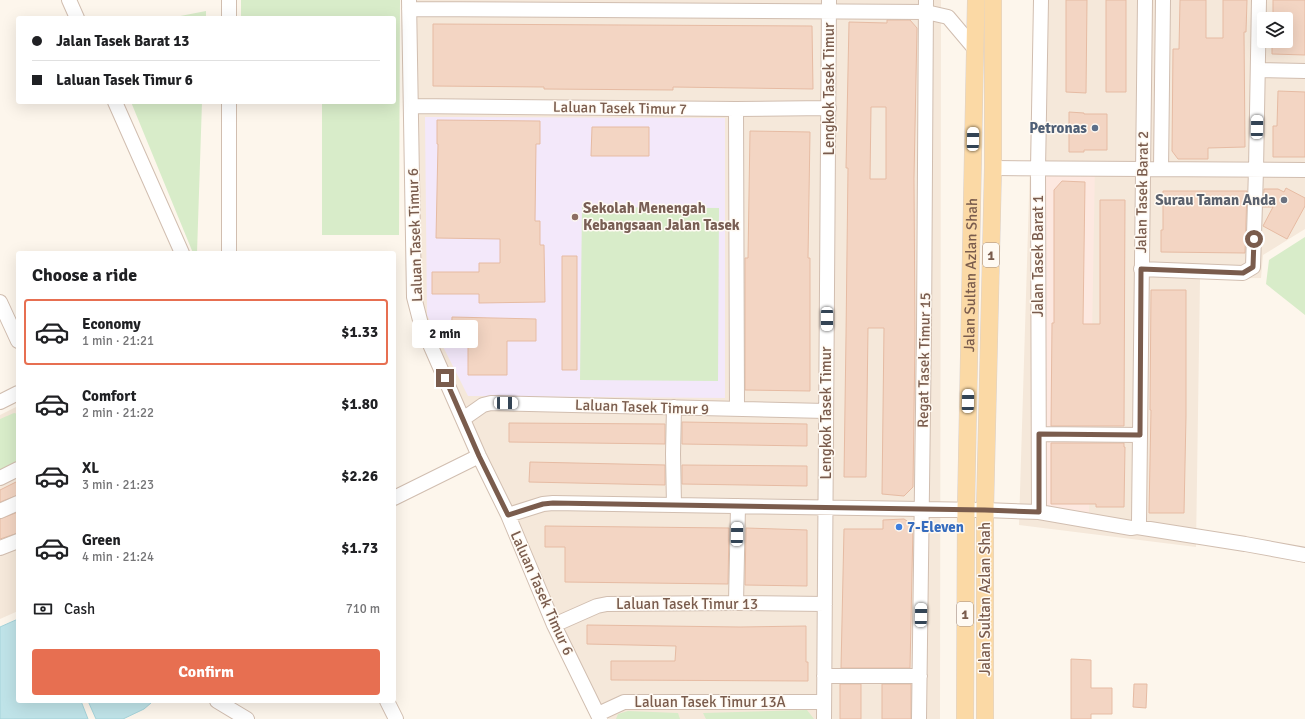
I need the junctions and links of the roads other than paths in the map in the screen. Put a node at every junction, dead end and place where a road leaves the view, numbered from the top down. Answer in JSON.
{"nodes":[{"id":1,"x":69,"y":0,"type":"edge"},
{"id":2,"x":229,"y":0,"type":"edge"},
{"id":3,"x":976,"y":0,"type":"edge"},
{"id":4,"x":993,"y":0,"type":"edge"},
{"id":5,"x":1042,"y":0,"type":"edge"},
{"id":6,"x":1145,"y":0,"type":"edge"},
{"id":7,"x":1163,"y":0,"type":"edge"},
{"id":8,"x":1259,"y":0,"type":"edge"},
{"id":9,"x":409,"y":5,"type":"edge"},
{"id":10,"x":829,"y":5,"type":"edge"},
{"id":11,"x":926,"y":6,"type":"edge"},
{"id":12,"x":77,"y":16,"type":"edge"},
{"id":13,"x":229,"y":16,"type":"edge"},
{"id":14,"x":974,"y":48,"type":"junction"},
{"id":15,"x":1258,"y":70,"type":"junction"},
{"id":16,"x":1305,"y":71,"type":"edge"},
{"id":17,"x":116,"y":104,"type":"edge"},
{"id":18,"x":229,"y":104,"type":"edge"},
{"id":19,"x":411,"y":106,"type":"junction"},
{"id":20,"x":829,"y":108,"type":"junction"},
{"id":21,"x":736,"y":109,"type":"junction"},
{"id":22,"x":993,"y":168,"type":"junction"},
{"id":23,"x":1038,"y":169,"type":"junction"},
{"id":24,"x":1142,"y":169,"type":"junction"},
{"id":25,"x":1161,"y":169,"type":"junction"},
{"id":26,"x":1256,"y":170,"type":"junction"},
{"id":27,"x":1305,"y":170,"type":"edge"},
{"id":28,"x":181,"y":251,"type":"edge"},
{"id":29,"x":229,"y":251,"type":"edge"},
{"id":30,"x":1141,"y":269,"type":"junction"},
{"id":31,"x":0,"y":302,"type":"edge"},
{"id":32,"x":16,"y":337,"type":"edge"},
{"id":33,"x":16,"y":394,"type":"edge"},
{"id":34,"x":0,"y":402,"type":"edge"},
{"id":35,"x":674,"y":407,"type":"junction"},
{"id":36,"x":737,"y":410,"type":"junction"},
{"id":37,"x":826,"y":411,"type":"junction"},
{"id":38,"x":463,"y":419,"type":"junction"},
{"id":39,"x":1039,"y":434,"type":"junction"},
{"id":40,"x":1140,"y":435,"type":"junction"},
{"id":41,"x":479,"y":456,"type":"junction"},
{"id":42,"x":16,"y":470,"type":"edge"},
{"id":43,"x":0,"y":478,"type":"edge"},
{"id":44,"x":396,"y":497,"type":"edge"},
{"id":45,"x":16,"y":504,"type":"edge"},
{"id":46,"x":674,"y":505,"type":"junction"},
{"id":47,"x":738,"y":506,"type":"junction"},
{"id":48,"x":826,"y":507,"type":"junction"},
{"id":49,"x":922,"y":509,"type":"junction"},
{"id":50,"x":966,"y":509,"type":"junction"},
{"id":51,"x":985,"y":510,"type":"junction"},
{"id":52,"x":0,"y":511,"type":"edge"},
{"id":53,"x":1039,"y":512,"type":"junction"},
{"id":54,"x":508,"y":515,"type":"junction"},
{"id":55,"x":1137,"y":527,"type":"junction"},
{"id":56,"x":16,"y":541,"type":"edge"},
{"id":57,"x":0,"y":548,"type":"edge"},
{"id":58,"x":1305,"y":555,"type":"edge"},
{"id":59,"x":736,"y":603,"type":"junction"},
{"id":60,"x":825,"y":604,"type":"junction"},
{"id":61,"x":554,"y":625,"type":"junction"},
{"id":62,"x":824,"y":676,"type":"junction"},
{"id":63,"x":920,"y":676,"type":"junction"},
{"id":64,"x":824,"y":702,"type":"junction"},
{"id":65,"x":220,"y":703,"type":"edge"},
{"id":66,"x":388,"y":703,"type":"edge"},
{"id":67,"x":238,"y":717,"type":"edge"},
{"id":68,"x":599,"y":717,"type":"edge"},
{"id":69,"x":396,"y":719,"type":"edge"},
{"id":70,"x":824,"y":719,"type":"edge"},
{"id":71,"x":919,"y":719,"type":"edge"},
{"id":72,"x":965,"y":719,"type":"edge"},
{"id":73,"x":985,"y":719,"type":"edge"}],
"edges":[{"from":1,"to":12,"type":"street"},
{"from":2,"to":13,"type":"street"},
{"from":3,"to":14,"type":"main road","name":"Jalan Sultan Azlan Shah","number":"1"},
{"from":4,"to":22,"type":"main road","name":"Jalan Sultan Azlan Shah","number":"1"},
{"from":5,"to":23,"type":"street","name":"Jalan Tasek Barat 1"},
{"from":6,"to":24,"type":"street","name":"Jalan Tasek Barat 2"},
{"from":7,"to":25,"type":"street"},
{"from":8,"to":15,"type":"street"},
{"from":9,"to":10,"type":"street"},
{"from":9,"to":19,"type":"street","name":"Laluan Tasek Timur 6"},
{"from":10,"to":11,"type":"street","name":"Lengkok Tasek Timur"},
{"from":10,"to":20,"type":"street","name":"Lengkok Tasek Timur"},
{"from":11,"to":14,"type":"street","name":"Lengkok Tasek Timur"},
{"from":11,"to":49,"type":"street","name":"Regat Tasek Timur 15"},
{"from":14,"to":50,"type":"main road","name":"Jalan Sultan Azlan Shah","number":"1"},
{"from":15,"to":16,"type":"street"},
{"from":15,"to":26,"type":"street"},
{"from":17,"to":28,"type":"street"},
{"from":18,"to":29,"type":"street"},
{"from":19,"to":21,"type":"street","name":"Laluan Tasek Timur 7"},
{"from":19,"to":38,"type":"street","name":"Laluan Tasek Timur 6"},
{"from":20,"to":21,"type":"street","name":"Laluan Tasek Timur 7"},
{"from":20,"to":37,"type":"street","name":"Lengkok Tasek Timur"},
{"from":21,"to":36,"type":"street"},
{"from":22,"to":23,"type":"street"},
{"from":22,"to":51,"type":"main road","name":"Jalan Sultan Azlan Shah","number":"1"},
{"from":23,"to":24,"type":"street"},
{"from":23,"to":39,"type":"street","name":"Jalan Tasek Barat 1"},
{"from":24,"to":25,"type":"street"},
{"from":24,"to":30,"type":"street","name":"Jalan Tasek Barat 2"},
{"from":25,"to":26,"type":"street"},
{"from":26,"to":27,"type":"street"},
{"from":26,"to":30,"type":"street"},
{"from":30,"to":40,"type":"street","name":"Jalan Tasek Barat 2"},
{"from":31,"to":32,"type":"street"},
{"from":33,"to":34,"type":"street"},
{"from":35,"to":36,"type":"street","name":"Laluan Tasek Timur 9"},
{"from":35,"to":38,"type":"street","name":"Laluan Tasek Timur 9"},
{"from":35,"to":46,"type":"street"},
{"from":36,"to":37,"type":"street","name":"Laluan Tasek Timur 9"},
{"from":37,"to":48,"type":"street","name":"Lengkok Tasek Timur"},
{"from":38,"to":41,"type":"street","name":"Laluan Tasek Timur 6"},
{"from":39,"to":40,"type":"street"},
{"from":39,"to":53,"type":"street","name":"Jalan Tasek Barat 1"},
{"from":40,"to":55,"type":"street","name":"Jalan Tasek Barat 2"},
{"from":41,"to":44,"type":"street"},
{"from":41,"to":54,"type":"street","name":"Laluan Tasek Timur 6"},
{"from":42,"to":43,"type":"street"},
{"from":45,"to":52,"type":"street"},
{"from":46,"to":47,"type":"street"},
{"from":46,"to":54,"type":"street"},
{"from":47,"to":48,"type":"street"},
{"from":47,"to":59,"type":"street"},
{"from":48,"to":49,"type":"street"},
{"from":48,"to":60,"type":"street","name":"Lengkok Tasek Timur"},
{"from":49,"to":50,"type":"street"},
{"from":49,"to":63,"type":"street","name":"Regat Tasek Timur 15"},
{"from":50,"to":51,"type":"street"},
{"from":50,"to":72,"type":"main road","name":"Jalan Sultan Azlan Shah","number":"1"},
{"from":51,"to":53,"type":"street"},
{"from":51,"to":73,"type":"main road","name":"Jalan Sultan Azlan Shah","number":"1"},
{"from":53,"to":55,"type":"street"},
{"from":54,"to":61,"type":"street","name":"Laluan Tasek Timur 6"},
{"from":55,"to":58,"type":"street"},
{"from":56,"to":57,"type":"street"},
{"from":59,"to":60,"type":"street","name":"Laluan Tasek Timur 13"},
{"from":59,"to":61,"type":"street","name":"Laluan Tasek Timur 13"},
{"from":60,"to":62,"type":"street","name":"Lengkok Tasek Timur"},
{"from":61,"to":68,"type":"street","name":"Laluan Tasek Timur 6"},
{"from":62,"to":63,"type":"street"},
{"from":62,"to":64,"type":"street","name":"Lengkok Tasek Timur"},
{"from":63,"to":71,"type":"street","name":"Regat Tasek Timur 15"},
{"from":64,"to":68,"type":"street","name":"Laluan Tasek Timur 13A"},
{"from":64,"to":70,"type":"street","name":"Lengkok Tasek Timur"},
{"from":65,"to":67,"type":"street"},
{"from":66,"to":69,"type":"street"}]}
